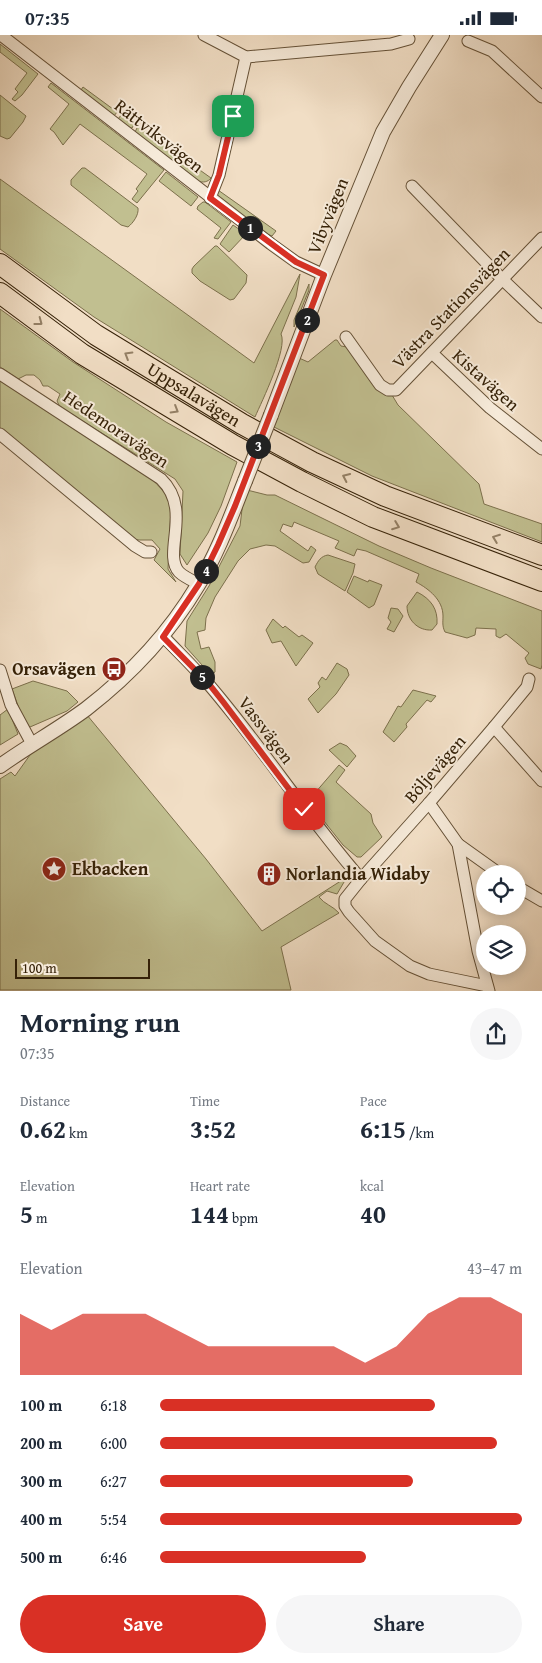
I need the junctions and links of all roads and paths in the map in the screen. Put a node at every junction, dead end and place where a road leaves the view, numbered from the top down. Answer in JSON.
{"nodes":[{"id":1,"x":2,"y":35,"type":"edge"},
{"id":2,"x":204,"y":35,"type":"edge"},
{"id":3,"x":442,"y":35,"type":"edge"},
{"id":4,"x":409,"y":39,"type":"dead end"},
{"id":5,"x":468,"y":41,"type":"dead end"},
{"id":6,"x":246,"y":57,"type":"junction"},
{"id":7,"x":542,"y":97,"type":"edge"},
{"id":8,"x":412,"y":186,"type":"dead end"},
{"id":9,"x":210,"y":198,"type":"junction"},
{"id":10,"x":542,"y":238,"type":"edge"},
{"id":11,"x":0,"y":264,"type":"edge"},
{"id":12,"x":324,"y":275,"type":"junction"},
{"id":13,"x":502,"y":279,"type":"junction"},
{"id":14,"x":0,"y":293,"type":"edge"},
{"id":15,"x":542,"y":317,"type":"edge"},
{"id":16,"x":346,"y":337,"type":"dead end"},
{"id":17,"x":432,"y":353,"type":"junction"},
{"id":18,"x":0,"y":374,"type":"edge"},
{"id":19,"x":0,"y":434,"type":"edge"},
{"id":20,"x":542,"y":449,"type":"edge"},
{"id":21,"x":151,"y":552,"type":"dead end"},
{"id":22,"x":542,"y":555,"type":"edge"},
{"id":23,"x":542,"y":581,"type":"edge"},
{"id":24,"x":199,"y":584,"type":"junction"},
{"id":25,"x":163,"y":637,"type":"junction"},
{"id":26,"x":0,"y":670,"type":"edge"},
{"id":27,"x":529,"y":679,"type":"dead end"},
{"id":28,"x":494,"y":727,"type":"junction"},
{"id":29,"x":32,"y":744,"type":"junction"},
{"id":30,"x":0,"y":766,"type":"edge"},
{"id":31,"x":542,"y":781,"type":"edge"},
{"id":32,"x":429,"y":803,"type":"junction"},
{"id":33,"x":458,"y":844,"type":"junction"},
{"id":34,"x":487,"y":865,"type":"edge"},
{"id":35,"x":361,"y":879,"type":"junction"},
{"id":36,"x":526,"y":892,"type":"edge"},
{"id":37,"x":542,"y":901,"type":"edge"},
{"id":38,"x":488,"y":988,"type":"edge"}],
"edges":[{"from":1,"to":9,"type":"street","name":"Rättviksvägen"},
{"from":2,"to":6,"type":"street"},
{"from":3,"to":12,"type":"street","name":"Vibyvägen"},
{"from":4,"to":6,"type":"street"},
{"from":5,"to":7,"type":"street"},
{"from":6,"to":9,"type":"street"},
{"from":8,"to":13,"type":"street"},
{"from":9,"to":12,"type":"street","name":"Rättviksvägen"},
{"from":10,"to":13,"type":"street","name":"Västra Stationsvägen"},
{"from":22,"to":11,"type":"highway","name":"Uppsalavägen","one_way":true},
{"from":12,"to":24,"type":"street","name":"Vibyvägen","bridge":true},
{"from":13,"to":15,"type":"street"},
{"from":13,"to":17,"type":"street","name":"Västra Stationsvägen"},
{"from":14,"to":23,"type":"highway","name":"Uppsalavägen","one_way":true},
{"from":16,"to":17,"type":"street","name":"Västra Stationsvägen"},
{"from":17,"to":20,"type":"street","name":"Kistavägen"},
{"from":18,"to":24,"type":"street","name":"Hedemoravägen"},
{"from":19,"to":21,"type":"street"},
{"from":24,"to":25,"type":"street","name":"Vibyvägen"},
{"from":25,"to":29,"type":"street","name":"Vibyvägen"},
{"from":25,"to":35,"type":"street","name":"Vassvägen"},
{"from":26,"to":29,"type":"street"},
{"from":27,"to":28,"type":"street","name":"Böljevägen"},
{"from":28,"to":31,"type":"street"},
{"from":28,"to":32,"type":"street","name":"Böljevägen"},
{"from":29,"to":30,"type":"street","name":"Vibyvägen"},
{"from":32,"to":33,"type":"street"},
{"from":32,"to":35,"type":"street","name":"Böljevägen"},
{"from":33,"to":34,"type":"street"},
{"from":33,"to":38,"type":"street"},
{"from":35,"to":38,"type":"street"},
{"from":36,"to":37,"type":"street"}]}
